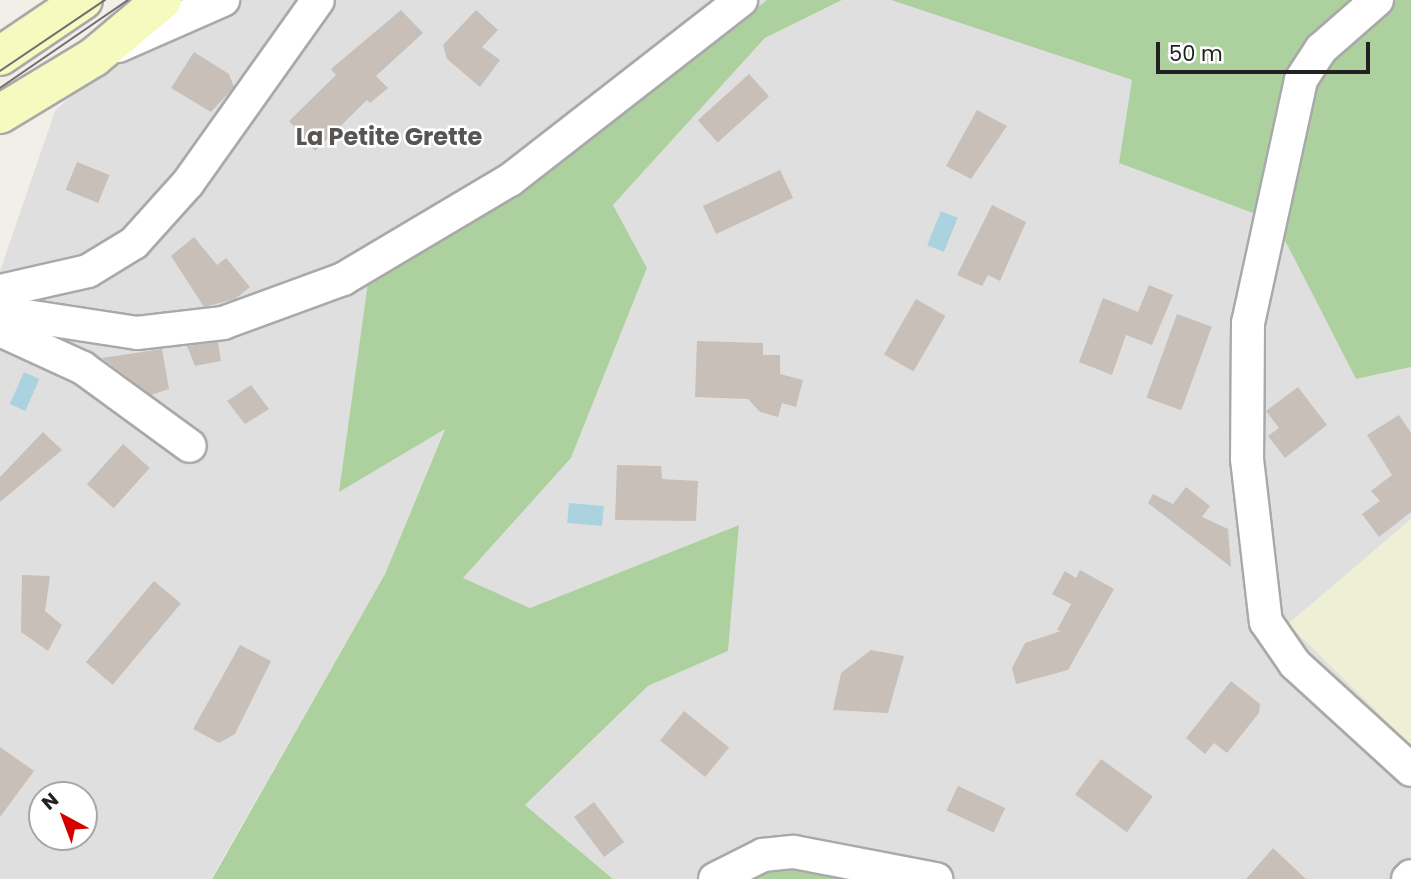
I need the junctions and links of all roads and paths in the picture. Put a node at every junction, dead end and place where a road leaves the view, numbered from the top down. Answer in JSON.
{"nodes":[{"id":1,"x":83,"y":0,"type":"edge"},
{"id":2,"x":162,"y":0,"type":"edge"},
{"id":3,"x":223,"y":0,"type":"edge"},
{"id":4,"x":318,"y":0,"type":"edge"},
{"id":5,"x":741,"y":0,"type":"edge"},
{"id":6,"x":1377,"y":0,"type":"edge"},
{"id":7,"x":0,"y":56,"type":"edge"},
{"id":8,"x":94,"y":57,"type":"junction"},
{"id":9,"x":0,"y":114,"type":"edge"},
{"id":10,"x":0,"y":291,"type":"edge"},
{"id":11,"x":0,"y":312,"type":"edge"},
{"id":12,"x":0,"y":330,"type":"edge"},
{"id":13,"x":190,"y":446,"type":"dead end"},
{"id":14,"x":1411,"y":770,"type":"edge"},
{"id":15,"x":715,"y":879,"type":"edge"},
{"id":16,"x":936,"y":879,"type":"edge"}],
"edges":[{"from":1,"to":7,"type":"main road"},
{"from":2,"to":8,"type":"main road"},
{"from":3,"to":8,"type":"street"},
{"from":4,"to":10,"type":"street"},
{"from":5,"to":11,"type":"street"},
{"from":6,"to":14,"type":"street"},
{"from":8,"to":9,"type":"main road"},
{"from":12,"to":13,"type":"street"},
{"from":15,"to":16,"type":"street"}]}
